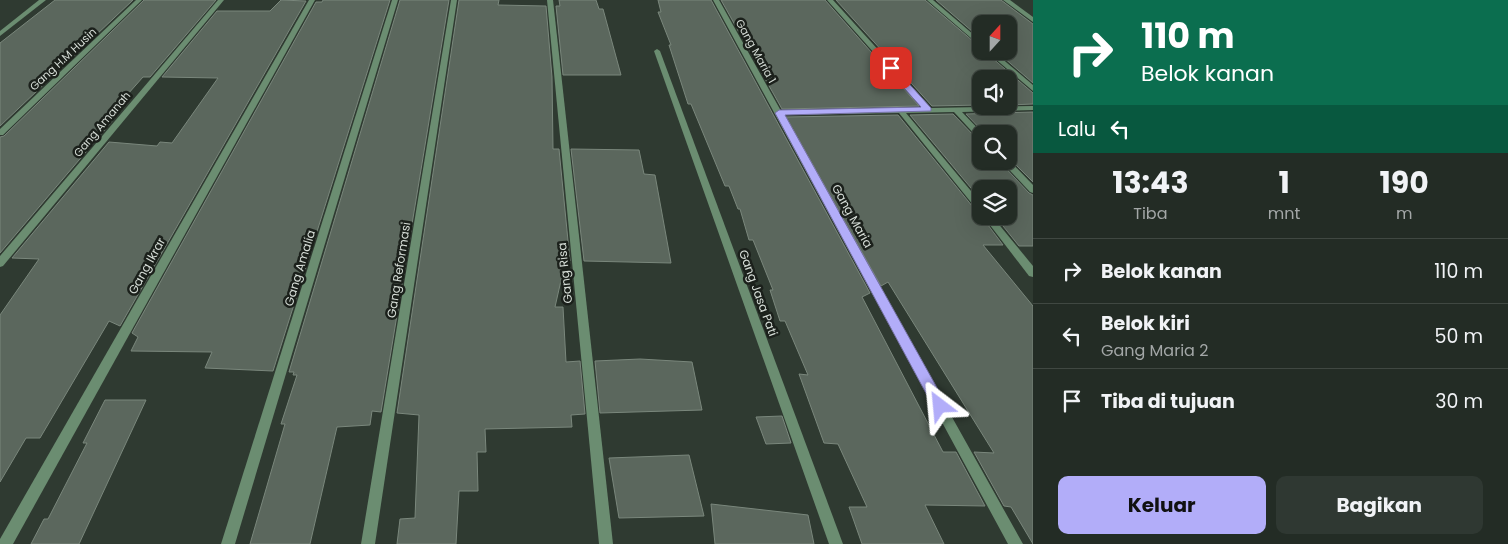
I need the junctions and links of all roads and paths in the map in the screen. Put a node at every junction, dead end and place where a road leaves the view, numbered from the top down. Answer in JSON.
{"nodes":[{"id":1,"x":44,"y":0,"type":"edge"},
{"id":2,"x":139,"y":0,"type":"edge"},
{"id":3,"x":222,"y":0,"type":"edge"},
{"id":4,"x":312,"y":0,"type":"edge"},
{"id":5,"x":395,"y":0,"type":"edge"},
{"id":6,"x":454,"y":0,"type":"edge"},
{"id":7,"x":550,"y":0,"type":"edge"},
{"id":8,"x":716,"y":0,"type":"edge"},
{"id":9,"x":830,"y":0,"type":"edge"},
{"id":10,"x":930,"y":0,"type":"edge"},
{"id":11,"x":1006,"y":0,"type":"edge"},
{"id":12,"x":1033,"y":20,"type":"edge"},
{"id":13,"x":0,"y":34,"type":"edge"},
{"id":14,"x":972,"y":36,"type":"edge"},
{"id":15,"x":657,"y":51,"type":"dead end"},
{"id":16,"x":999,"y":60,"type":"edge"},
{"id":17,"x":1033,"y":89,"type":"edge"},
{"id":18,"x":1033,"y":108,"type":"edge"},
{"id":19,"x":928,"y":109,"type":"junction"},
{"id":20,"x":956,"y":109,"type":"junction"},
{"id":21,"x":901,"y":111,"type":"junction"},
{"id":22,"x":779,"y":113,"type":"junction"},
{"id":23,"x":972,"y":126,"type":"edge"},
{"id":24,"x":0,"y":132,"type":"edge"},
{"id":25,"x":1014,"y":170,"type":"edge"},
{"id":26,"x":1033,"y":190,"type":"edge"},
{"id":27,"x":972,"y":199,"type":"edge"},
{"id":28,"x":994,"y":225,"type":"edge"},
{"id":29,"x":0,"y":263,"type":"edge"},
{"id":30,"x":1033,"y":273,"type":"edge"},
{"id":31,"x":5,"y":544,"type":"edge"},
{"id":32,"x":228,"y":544,"type":"edge"},
{"id":33,"x":368,"y":544,"type":"edge"},
{"id":34,"x":606,"y":544,"type":"edge"},
{"id":35,"x":836,"y":544,"type":"edge"},
{"id":36,"x":1016,"y":544,"type":"edge"}],
"edges":[{"from":1,"to":13,"type":"street"},
{"from":2,"to":24,"type":"street","name":"Gang H.M Husin"},
{"from":3,"to":29,"type":"street","name":"Gang Amanah"},
{"from":4,"to":31,"type":"street","name":"Gang Ikrar"},
{"from":5,"to":32,"type":"street","name":"Gang Amalia"},
{"from":6,"to":33,"type":"street","name":"Gang Reformasi"},
{"from":7,"to":34,"type":"street","name":"Gang Risa"},
{"from":8,"to":22,"type":"street","name":"Gang Maria 1"},
{"from":9,"to":19,"type":"street"},
{"from":10,"to":14,"type":"street"},
{"from":11,"to":12,"type":"street"},
{"from":15,"to":35,"type":"street","name":"Gang Jasa Pati"},
{"from":16,"to":17,"type":"street"},
{"from":18,"to":20,"type":"street"},
{"from":19,"to":20,"type":"street"},
{"from":19,"to":21,"type":"street"},
{"from":20,"to":23,"type":"street"},
{"from":21,"to":22,"type":"street"},
{"from":21,"to":27,"type":"street"},
{"from":22,"to":36,"type":"street","name":"Gang Maria"},
{"from":25,"to":26,"type":"street"},
{"from":28,"to":30,"type":"street"}]}
